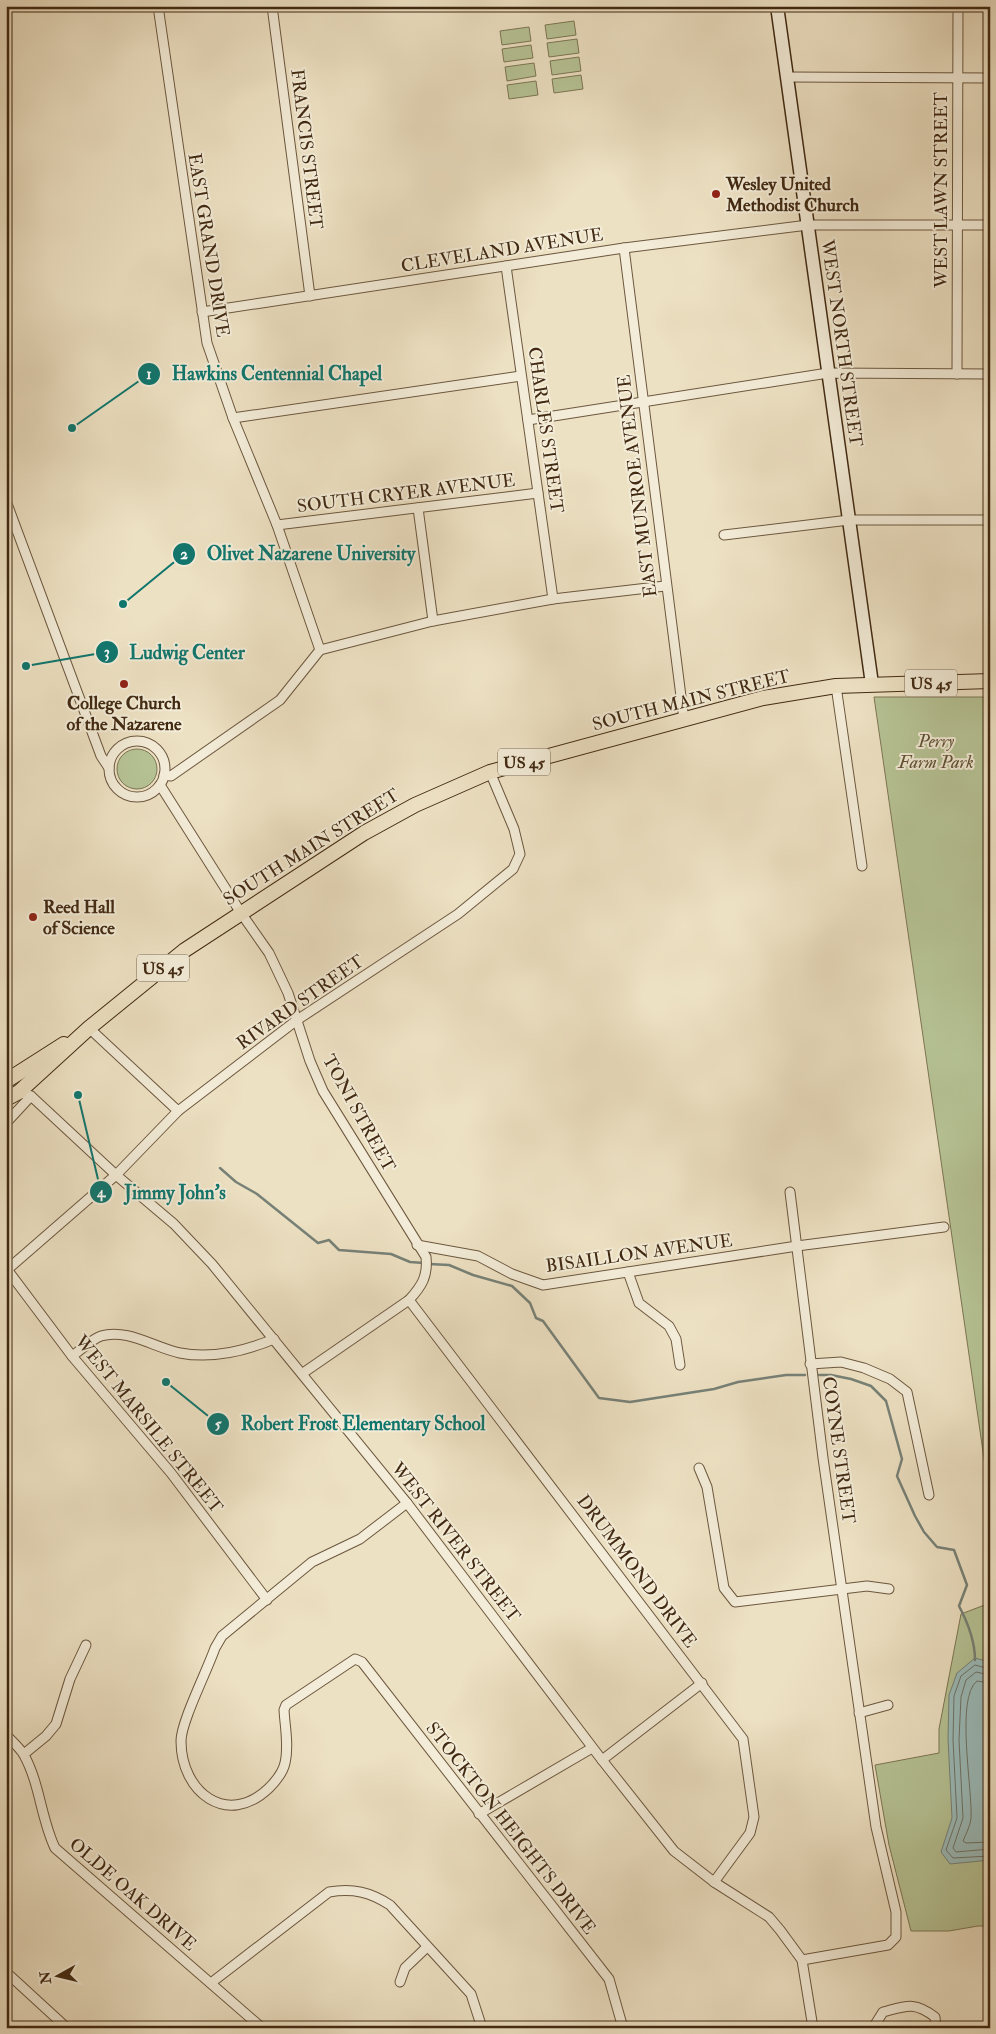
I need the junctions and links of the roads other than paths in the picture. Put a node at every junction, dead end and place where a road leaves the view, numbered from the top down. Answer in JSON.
{"nodes":[{"id":1,"x":158,"y":6,"type":"edge"},
{"id":2,"x":272,"y":6,"type":"edge"},
{"id":3,"x":777,"y":6,"type":"edge"},
{"id":4,"x":958,"y":6,"type":"edge"},
{"id":5,"x":786,"y":77,"type":"junction"},
{"id":6,"x":958,"y":78,"type":"junction"},
{"id":7,"x":990,"y":78,"type":"edge"},
{"id":8,"x":808,"y":225,"type":"junction"},
{"id":9,"x":957,"y":225,"type":"junction"},
{"id":10,"x":990,"y":225,"type":"edge"},
{"id":11,"x":624,"y":248,"type":"junction"},
{"id":12,"x":506,"y":266,"type":"junction"},
{"id":13,"x":310,"y":296,"type":"junction"},
{"id":14,"x":202,"y":312,"type":"junction"},
{"id":15,"x":828,"y":373,"type":"junction"},
{"id":16,"x":957,"y":374,"type":"junction"},
{"id":17,"x":990,"y":374,"type":"edge"},
{"id":18,"x":521,"y":376,"type":"junction"},
{"id":19,"x":644,"y":402,"type":"junction"},
{"id":20,"x":234,"y":418,"type":"junction"},
{"id":21,"x":528,"y":420,"type":"junction"},
{"id":22,"x":538,"y":493,"type":"junction"},
{"id":23,"x":6,"y":501,"type":"edge"},
{"id":24,"x":418,"y":508,"type":"junction"},
{"id":25,"x":849,"y":520,"type":"junction"},
{"id":26,"x":990,"y":520,"type":"edge"},
{"id":27,"x":278,"y":525,"type":"junction"},
{"id":28,"x":724,"y":535,"type":"dead end"},
{"id":29,"x":665,"y":586,"type":"junction"},
{"id":30,"x":553,"y":599,"type":"junction"},
{"id":31,"x":434,"y":621,"type":"junction"},
{"id":32,"x":320,"y":650,"type":"junction"},
{"id":33,"x":990,"y":681,"type":"edge"},
{"id":34,"x":872,"y":684,"type":"junction"},
{"id":35,"x":836,"y":686,"type":"junction"},
{"id":36,"x":684,"y":720,"type":"junction"},
{"id":37,"x":109,"y":768,"type":"junction"},
{"id":38,"x":490,"y":772,"type":"junction"},
{"id":39,"x":164,"y":775,"type":"junction"},
{"id":40,"x":160,"y":785,"type":"junction"},
{"id":41,"x":862,"y":866,"type":"dead end"},
{"id":42,"x":241,"y":913,"type":"junction"},
{"id":43,"x":297,"y":1020,"type":"junction"},
{"id":44,"x":89,"y":1028,"type":"junction"},
{"id":45,"x":6,"y":1082,"type":"edge"},
{"id":46,"x":25,"y":1094,"type":"junction"},
{"id":47,"x":6,"y":1099,"type":"edge"},
{"id":48,"x":178,"y":1111,"type":"junction"},
{"id":49,"x":6,"y":1123,"type":"edge"},
{"id":50,"x":116,"y":1175,"type":"junction"},
{"id":51,"x":790,"y":1192,"type":"dead end"},
{"id":52,"x":944,"y":1227,"type":"dead end"},
{"id":53,"x":417,"y":1244,"type":"junction"},
{"id":54,"x":797,"y":1246,"type":"junction"},
{"id":55,"x":7,"y":1268,"type":"edge"},
{"id":56,"x":628,"y":1272,"type":"junction"},
{"id":57,"x":409,"y":1300,"type":"junction"},
{"id":58,"x":274,"y":1339,"type":"junction"},
{"id":59,"x":72,"y":1356,"type":"junction"},
{"id":60,"x":810,"y":1364,"type":"junction"},
{"id":61,"x":680,"y":1365,"type":"dead end"},
{"id":62,"x":302,"y":1373,"type":"junction"},
{"id":63,"x":699,"y":1468,"type":"dead end"},
{"id":64,"x":929,"y":1495,"type":"dead end"},
{"id":65,"x":407,"y":1503,"type":"junction"},
{"id":66,"x":889,"y":1589,"type":"dead end"},
{"id":67,"x":843,"y":1590,"type":"junction"},
{"id":68,"x":268,"y":1600,"type":"junction"},
{"id":69,"x":86,"y":1645,"type":"dead end"},
{"id":70,"x":702,"y":1683,"type":"junction"},
{"id":71,"x":888,"y":1705,"type":"dead end"},
{"id":72,"x":859,"y":1713,"type":"junction"},
{"id":73,"x":6,"y":1735,"type":"edge"},
{"id":74,"x":592,"y":1748,"type":"junction"},
{"id":75,"x":24,"y":1754,"type":"junction"},
{"id":76,"x":602,"y":1760,"type":"junction"},
{"id":77,"x":479,"y":1814,"type":"junction"},
{"id":78,"x":714,"y":1882,"type":"junction"},
{"id":79,"x":428,"y":1947,"type":"junction"},
{"id":80,"x":802,"y":1960,"type":"junction"},
{"id":81,"x":6,"y":1972,"type":"edge"},
{"id":82,"x":400,"y":1982,"type":"dead end"},
{"id":83,"x":211,"y":1983,"type":"junction"},
{"id":84,"x":261,"y":2027,"type":"edge"},
{"id":85,"x":67,"y":2028,"type":"edge"},
{"id":86,"x":482,"y":2028,"type":"edge"},
{"id":87,"x":623,"y":2028,"type":"edge"},
{"id":88,"x":813,"y":2028,"type":"edge"},
{"id":89,"x":873,"y":2028,"type":"edge"},
{"id":90,"x":936,"y":2028,"type":"edge"}],
"edges":[{"from":1,"to":14,"type":"street","name":"EAST GRAND DRIVE"},
{"from":2,"to":13,"type":"street","name":"FRANCIS STREET"},
{"from":3,"to":5,"type":"main road","name":"WEST NORTH STREET"},
{"from":4,"to":6,"type":"street","name":"WEST LAWN STREET"},
{"from":5,"to":6,"type":"street"},
{"from":5,"to":8,"type":"main road","name":"WEST NORTH STREET"},
{"from":6,"to":7,"type":"street"},
{"from":6,"to":9,"type":"street","name":"WEST LAWN STREET"},
{"from":8,"to":9,"type":"street","name":"CLEVELAND AVENUE"},
{"from":8,"to":11,"type":"street","name":"CLEVELAND AVENUE"},
{"from":8,"to":15,"type":"main road","name":"WEST NORTH STREET"},
{"from":9,"to":10,"type":"street","name":"CLEVELAND AVENUE"},
{"from":9,"to":16,"type":"street","name":"WEST LAWN STREET"},
{"from":11,"to":12,"type":"street","name":"CLEVELAND AVENUE"},
{"from":11,"to":19,"type":"street","name":"EAST MUNROE AVENUE"},
{"from":12,"to":13,"type":"street","name":"CLEVELAND AVENUE"},
{"from":12,"to":18,"type":"street","name":"CHARLES STREET"},
{"from":13,"to":14,"type":"street","name":"CLEVELAND AVENUE"},
{"from":14,"to":20,"type":"street","name":"EAST GRAND DRIVE"},
{"from":15,"to":16,"type":"street"},
{"from":15,"to":19,"type":"street"},
{"from":15,"to":25,"type":"main road","name":"WEST NORTH STREET"},
{"from":16,"to":17,"type":"street"},
{"from":18,"to":20,"type":"street"},
{"from":18,"to":21,"type":"street","name":"CHARLES STREET"},
{"from":19,"to":21,"type":"street"},
{"from":19,"to":29,"type":"street","name":"EAST MUNROE AVENUE"},
{"from":20,"to":27,"type":"street","name":"EAST GRAND DRIVE"},
{"from":21,"to":22,"type":"street","name":"CHARLES STREET"},
{"from":22,"to":24,"type":"street","name":"SOUTH CRYER AVENUE"},
{"from":22,"to":30,"type":"street","name":"CHARLES STREET"},
{"from":23,"to":37,"type":"street"},
{"from":24,"to":27,"type":"street","name":"SOUTH CRYER AVENUE"},
{"from":24,"to":31,"type":"street"},
{"from":25,"to":26,"type":"street"},
{"from":25,"to":28,"type":"street"},
{"from":25,"to":34,"type":"main road","name":"WEST NORTH STREET"},
{"from":27,"to":32,"type":"street","name":"EAST GRAND DRIVE"},
{"from":29,"to":30,"type":"street"},
{"from":29,"to":36,"type":"street","name":"EAST MUNROE AVENUE"},
{"from":30,"to":31,"type":"street"},
{"from":31,"to":32,"type":"street"},
{"from":32,"to":39,"type":"street"},
{"from":33,"to":34,"type":"main road","number":"US 45"},
{"from":34,"to":35,"type":"main road","name":"SOUTH MAIN STREET","number":"US 45"},
{"from":35,"to":36,"type":"main road","name":"SOUTH MAIN STREET","number":"US 45"},
{"from":35,"to":41,"type":"street"},
{"from":36,"to":38,"type":"main road","name":"SOUTH MAIN STREET","number":"US 45"},
{"from":37,"to":39,"type":"street"},
{"from":37,"to":40,"type":"street"},
{"from":38,"to":42,"type":"main road","name":"SOUTH MAIN STREET","number":"US 45"},
{"from":38,"to":43,"type":"street","name":"RIVARD STREET"},
{"from":39,"to":40,"type":"street"},
{"from":40,"to":42,"type":"street","name":"TONI STREET"},
{"from":42,"to":43,"type":"street","name":"TONI STREET"},
{"from":42,"to":44,"type":"main road","name":"SOUTH MAIN STREET","number":"US 45"},
{"from":43,"to":48,"type":"street","name":"RIVARD STREET"},
{"from":43,"to":53,"type":"street","name":"TONI STREET"},
{"from":44,"to":45,"type":"main road","name":"SOUTH MAIN STREET","number":"US 45"},
{"from":44,"to":46,"type":"main road","name":"SOUTH MAIN STREET","number":"US 45"},
{"from":44,"to":48,"type":"street"},
{"from":46,"to":47,"type":"main road","name":"SOUTH MAIN STREET","number":"US 45"},
{"from":46,"to":49,"type":"street","name":"SOUTH MAIN STREET"},
{"from":46,"to":50,"type":"street","name":"WEST RIVER STREET"},
{"from":48,"to":50,"type":"street","name":"RIVARD STREET"},
{"from":50,"to":55,"type":"street","name":"RIVARD STREET"},
{"from":50,"to":58,"type":"street","name":"WEST RIVER STREET"},
{"from":51,"to":54,"type":"street","name":"COYNE STREET"},
{"from":52,"to":54,"type":"street","name":"BISAILLON AVENUE"},
{"from":53,"to":56,"type":"street","name":"BISAILLON AVENUE"},
{"from":53,"to":57,"type":"street"},
{"from":54,"to":56,"type":"street","name":"BISAILLON AVENUE"},
{"from":54,"to":60,"type":"street","name":"COYNE STREET"},
{"from":55,"to":59,"type":"street","name":"WEST MARSILE STREET"},
{"from":56,"to":61,"type":"street"},
{"from":57,"to":62,"type":"street"},
{"from":57,"to":70,"type":"street","name":"DRUMMOND DRIVE"},
{"from":58,"to":59,"type":"street"},
{"from":58,"to":62,"type":"street","name":"WEST RIVER STREET"},
{"from":59,"to":68,"type":"street","name":"WEST MARSILE STREET"},
{"from":60,"to":64,"type":"street"},
{"from":60,"to":67,"type":"street","name":"COYNE STREET"},
{"from":62,"to":65,"type":"street","name":"WEST RIVER STREET"},
{"from":63,"to":67,"type":"street"},
{"from":65,"to":68,"type":"street"},
{"from":65,"to":74,"type":"street","name":"WEST RIVER STREET"},
{"from":66,"to":67,"type":"street"},
{"from":67,"to":72,"type":"street","name":"COYNE STREET"},
{"from":68,"to":77,"type":"street","name":"STOCKTON HEIGHTS DRIVE"},
{"from":69,"to":75,"type":"street"},
{"from":70,"to":76,"type":"street"},
{"from":70,"to":78,"type":"street","name":"DRUMMOND DRIVE"},
{"from":71,"to":72,"type":"street"},
{"from":72,"to":80,"type":"street","name":"COYNE STREET"},
{"from":73,"to":75,"type":"street","name":"OLDE OAK DRIVE"},
{"from":74,"to":76,"type":"street","name":"WEST RIVER STREET"},
{"from":74,"to":77,"type":"street"},
{"from":75,"to":83,"type":"street","name":"OLDE OAK DRIVE"},
{"from":76,"to":78,"type":"street","name":"WEST RIVER STREET"},
{"from":77,"to":87,"type":"street","name":"STOCKTON HEIGHTS DRIVE"},
{"from":78,"to":80,"type":"street","name":"WEST RIVER STREET"},
{"from":79,"to":82,"type":"street"},
{"from":79,"to":83,"type":"street"},
{"from":79,"to":86,"type":"street"},
{"from":80,"to":88,"type":"street","name":"WEST RIVER STREET"},
{"from":81,"to":85,"type":"street"},
{"from":83,"to":84,"type":"street","name":"OLDE OAK DRIVE"},
{"from":89,"to":90,"type":"street"}]}
